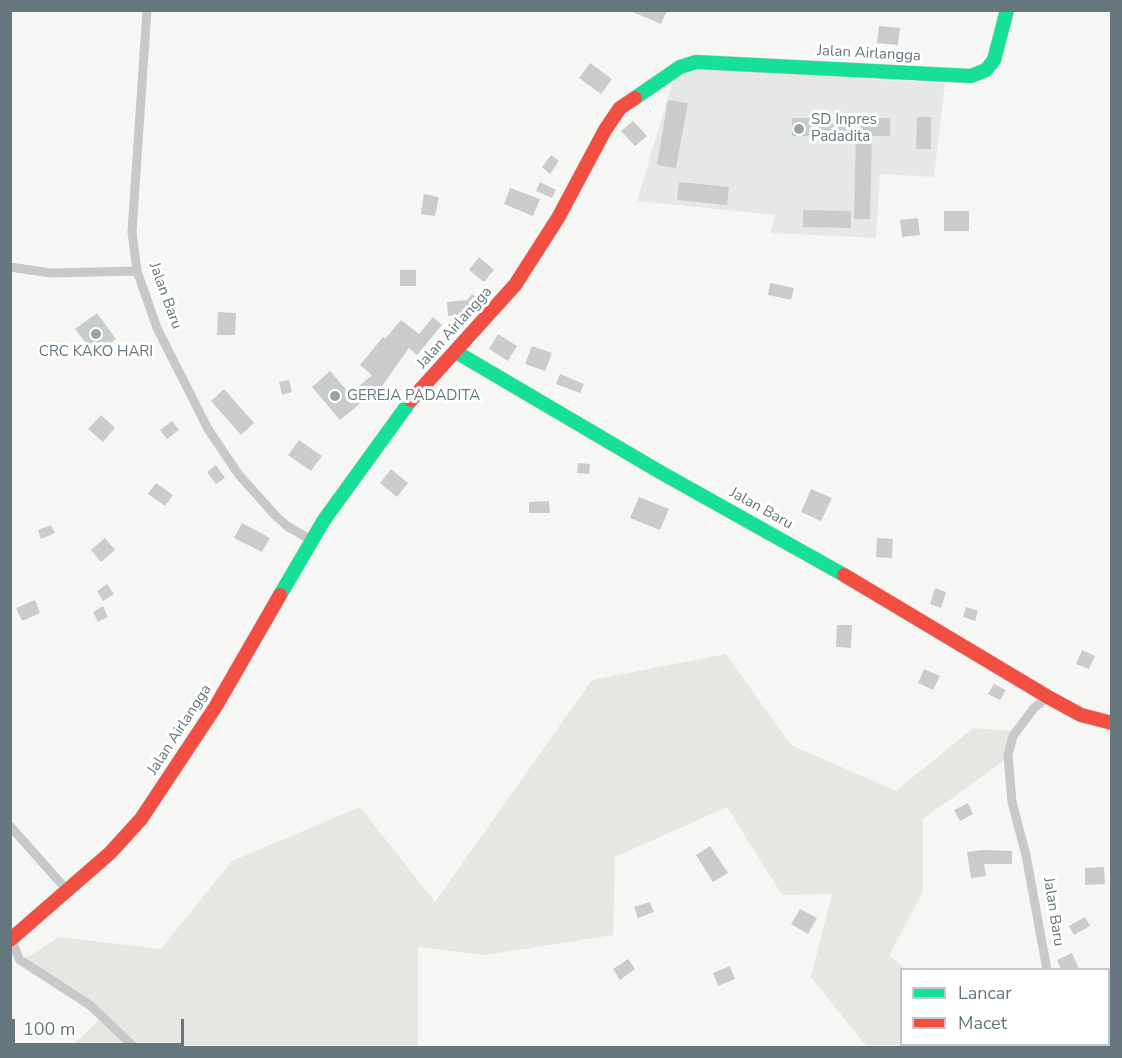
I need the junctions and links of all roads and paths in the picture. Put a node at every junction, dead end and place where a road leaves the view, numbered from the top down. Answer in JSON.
{"nodes":[{"id":1,"x":147,"y":10,"type":"edge"},
{"id":2,"x":1007,"y":10,"type":"edge"},
{"id":3,"x":10,"y":267,"type":"edge"},
{"id":4,"x":137,"y":271,"type":"junction"},
{"id":5,"x":456,"y":352,"type":"junction"},
{"id":6,"x":311,"y":540,"type":"junction"},
{"id":7,"x":1048,"y":697,"type":"junction"},
{"id":8,"x":1112,"y":723,"type":"edge"},
{"id":9,"x":10,"y":826,"type":"edge"},
{"id":10,"x":66,"y":889,"type":"junction"},
{"id":11,"x":11,"y":939,"type":"edge"},
{"id":12,"x":15,"y":960,"type":"edge"},
{"id":13,"x":1047,"y":968,"type":"edge"},
{"id":14,"x":135,"y":1047,"type":"edge"}],
"edges":[{"from":1,"to":4,"type":"street","name":"Jalan Baru"},
{"from":2,"to":5,"type":"street","name":"Jalan Airlangga"},
{"from":3,"to":4,"type":"street"},
{"from":4,"to":6,"type":"street","name":"Jalan Baru"},
{"from":5,"to":6,"type":"street","name":"Jalan Airlangga"},
{"from":5,"to":7,"type":"street","name":"Jalan Baru"},
{"from":6,"to":10,"type":"street","name":"Jalan Airlangga"},
{"from":7,"to":8,"type":"street","name":"Jalan Baru"},
{"from":7,"to":13,"type":"street","name":"Jalan Baru"},
{"from":9,"to":10,"type":"street"},
{"from":10,"to":11,"type":"street","name":"Jalan Airlangga"},
{"from":11,"to":12,"type":"street"},
{"from":12,"to":14,"type":"street"}]}
